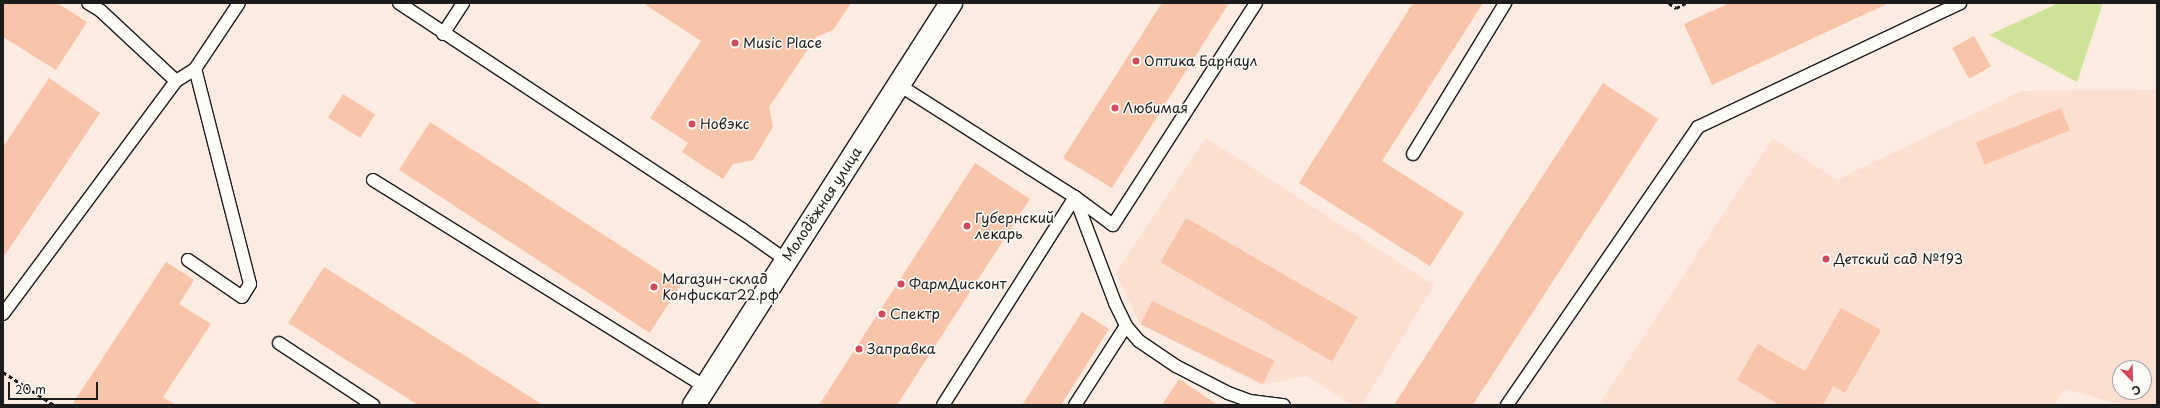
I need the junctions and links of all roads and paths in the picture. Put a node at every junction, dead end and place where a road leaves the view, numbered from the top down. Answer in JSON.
{"nodes":[{"id":1,"x":88,"y":3,"type":"edge"},
{"id":2,"x":240,"y":3,"type":"edge"},
{"id":3,"x":399,"y":3,"type":"edge"},
{"id":4,"x":463,"y":3,"type":"edge"},
{"id":5,"x":951,"y":3,"type":"edge"},
{"id":6,"x":1256,"y":3,"type":"edge"},
{"id":7,"x":1505,"y":3,"type":"edge"},
{"id":8,"x":1669,"y":3,"type":"edge"},
{"id":9,"x":1686,"y":3,"type":"edge"},
{"id":10,"x":1960,"y":3,"type":"edge"},
{"id":11,"x":443,"y":34,"type":"junction"},
{"id":12,"x":195,"y":69,"type":"junction"},
{"id":13,"x":176,"y":81,"type":"junction"},
{"id":14,"x":899,"y":85,"type":"junction"},
{"id":15,"x":1413,"y":154,"type":"dead end"},
{"id":16,"x":373,"y":180,"type":"dead end"},
{"id":17,"x":1075,"y":197,"type":"junction"},
{"id":18,"x":188,"y":260,"type":"dead end"},
{"id":19,"x":786,"y":260,"type":"junction"},
{"id":20,"x":3,"y":314,"type":"edge"},
{"id":21,"x":1126,"y":326,"type":"junction"},
{"id":22,"x":280,"y":343,"type":"dead end"},
{"id":23,"x":3,"y":372,"type":"edge"},
{"id":24,"x":699,"y":396,"type":"edge"},
{"id":25,"x":54,"y":405,"type":"edge"},
{"id":26,"x":373,"y":405,"type":"edge"},
{"id":27,"x":943,"y":405,"type":"edge"},
{"id":28,"x":1075,"y":405,"type":"edge"},
{"id":29,"x":1284,"y":405,"type":"edge"},
{"id":30,"x":1507,"y":405,"type":"edge"}],
"edges":[{"from":1,"to":13,"type":"lane"},
{"from":2,"to":12,"type":"lane"},
{"from":3,"to":11,"type":"lane"},
{"from":4,"to":11,"type":"lane"},
{"from":5,"to":14,"type":"street","name":"Молодёжная улица"},
{"from":6,"to":17,"type":"lane"},
{"from":7,"to":15,"type":"lane"},
{"from":8,"to":9,"type":"path"},
{"from":10,"to":30,"type":"lane"},
{"from":11,"to":19,"type":"lane"},
{"from":12,"to":13,"type":"lane"},
{"from":12,"to":18,"type":"lane"},
{"from":13,"to":20,"type":"lane"},
{"from":14,"to":17,"type":"lane"},
{"from":14,"to":19,"type":"street","name":"Молодёжная улица"},
{"from":16,"to":24,"type":"lane"},
{"from":17,"to":21,"type":"lane"},
{"from":17,"to":27,"type":"lane"},
{"from":19,"to":24,"type":"street","name":"Молодёжная улица"},
{"from":21,"to":28,"type":"lane"},
{"from":21,"to":29,"type":"lane"},
{"from":22,"to":26,"type":"lane"},
{"from":23,"to":25,"type":"path"}]}
